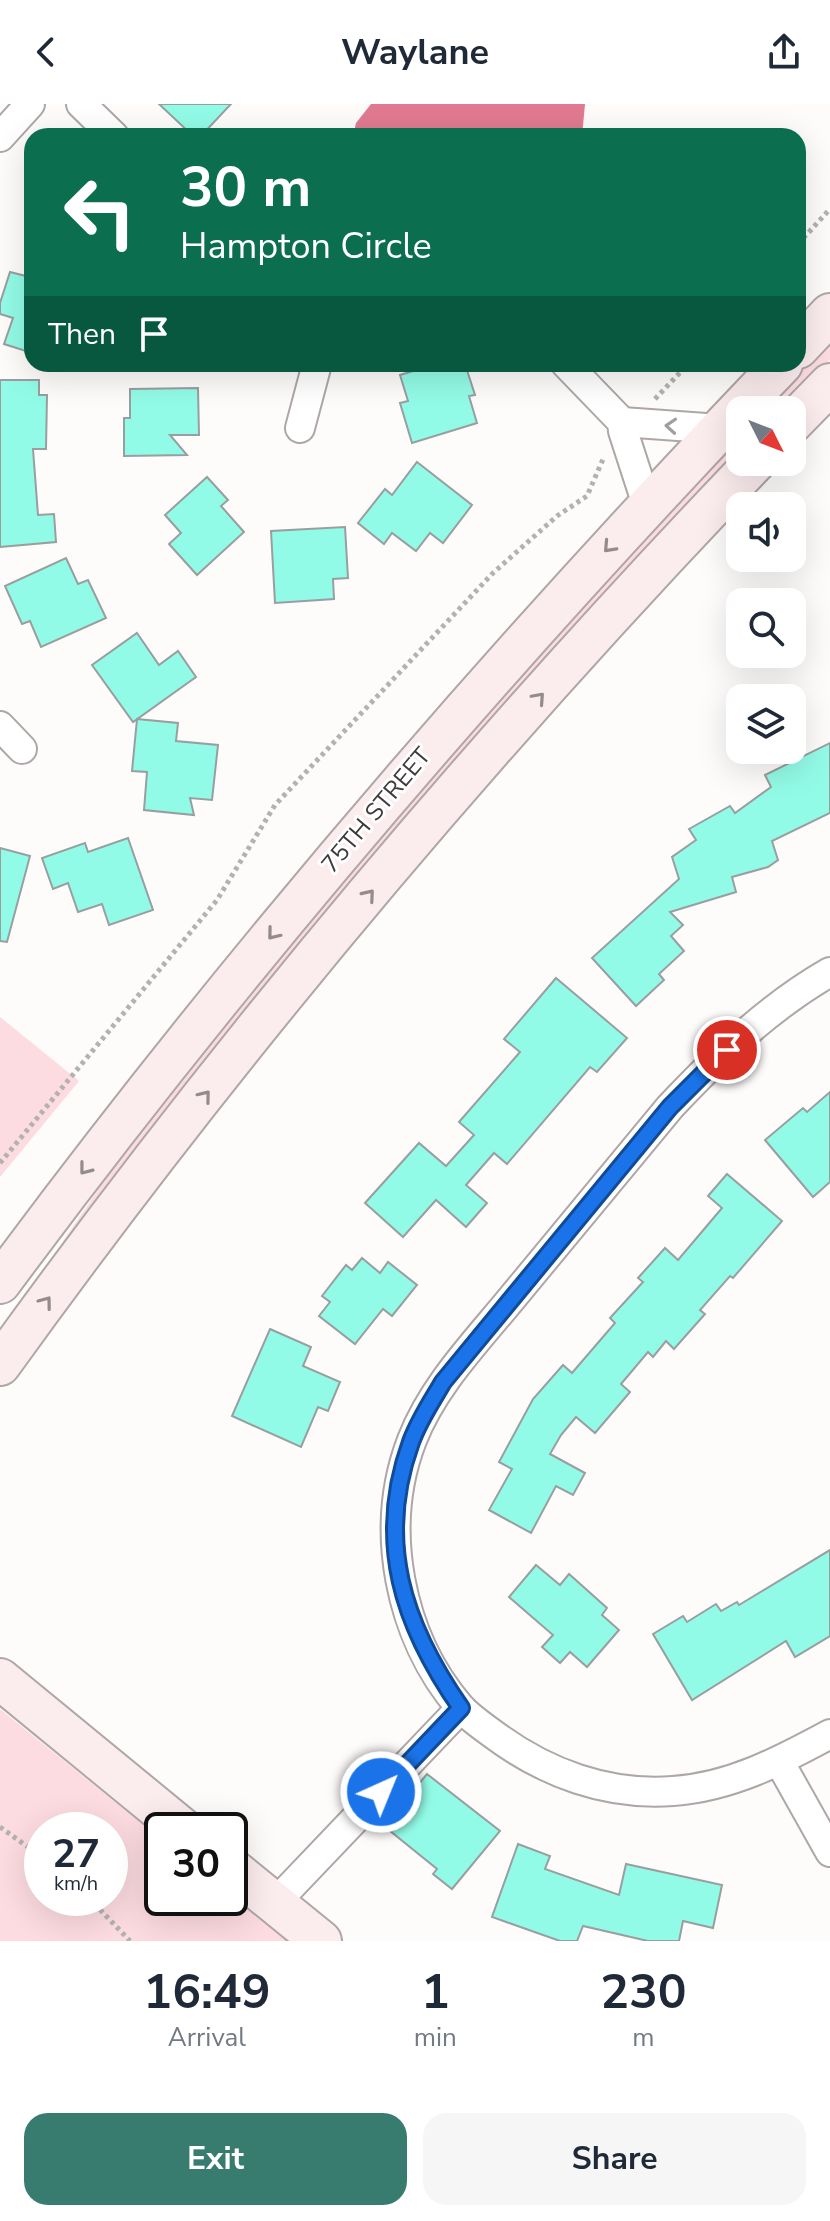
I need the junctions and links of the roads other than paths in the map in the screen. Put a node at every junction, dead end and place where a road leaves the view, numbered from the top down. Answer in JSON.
{"nodes":[{"id":1,"x":30,"y":104,"type":"edge"},
{"id":2,"x":81,"y":104,"type":"edge"},
{"id":3,"x":106,"y":128,"type":"edge"},
{"id":4,"x":0,"y":137,"type":"edge"},
{"id":5,"x":830,"y":314,"type":"edge"},
{"id":6,"x":806,"y":340,"type":"edge"},
{"id":7,"x":315,"y":372,"type":"edge"},
{"id":8,"x":574,"y":372,"type":"edge"},
{"id":9,"x":774,"y":372,"type":"edge"},
{"id":10,"x":830,"y":384,"type":"edge"},
{"id":11,"x":806,"y":409,"type":"edge"},
{"id":12,"x":626,"y":425,"type":"junction"},
{"id":13,"x":300,"y":428,"type":"dead end"},
{"id":14,"x":720,"y":429,"type":"junction"},
{"id":15,"x":742,"y":476,"type":"edge"},
{"id":16,"x":647,"y":505,"type":"junction"},
{"id":17,"x":0,"y":726,"type":"edge"},
{"id":18,"x":22,"y":749,"type":"dead end"},
{"id":19,"x":830,"y":972,"type":"edge"},
{"id":20,"x":0,"y":1283,"type":"edge"},
{"id":21,"x":0,"y":1365,"type":"edge"},
{"id":22,"x":0,"y":1679,"type":"edge"},
{"id":23,"x":461,"y":1708,"type":"junction"},
{"id":24,"x":830,"y":1734,"type":"edge"},
{"id":25,"x":779,"y":1761,"type":"junction"},
{"id":26,"x":162,"y":1812,"type":"edge"},
{"id":27,"x":830,"y":1852,"type":"edge"},
{"id":28,"x":248,"y":1882,"type":"edge"},
{"id":29,"x":274,"y":1904,"type":"junction"},
{"id":30,"x":321,"y":1941,"type":"edge"}],
"edges":[{"from":1,"to":4,"type":"street"},
{"from":2,"to":3,"type":"street"},
{"from":5,"to":6,"type":"main road"},
{"from":7,"to":13,"type":"street"},
{"from":8,"to":12,"type":"street"},
{"from":9,"to":14,"type":"main road","name":"75TH STREET"},
{"from":10,"to":11,"type":"main road"},
{"from":14,"to":12,"type":"street","one_way":true},
{"from":12,"to":16,"type":"street"},
{"from":14,"to":16,"type":"main road","name":"75TH STREET"},
{"from":21,"to":15,"type":"main road","name":"75TH STREET","one_way":true},
{"from":16,"to":20,"type":"main road","name":"75TH STREET","one_way":true},
{"from":17,"to":18,"type":"street"},
{"from":19,"to":23,"type":"street"},
{"from":22,"to":26,"type":"main road"},
{"from":23,"to":25,"type":"street"},
{"from":23,"to":29,"type":"street"},
{"from":24,"to":25,"type":"street"},
{"from":25,"to":27,"type":"street"},
{"from":28,"to":29,"type":"main road"},
{"from":29,"to":30,"type":"main road"}]}
